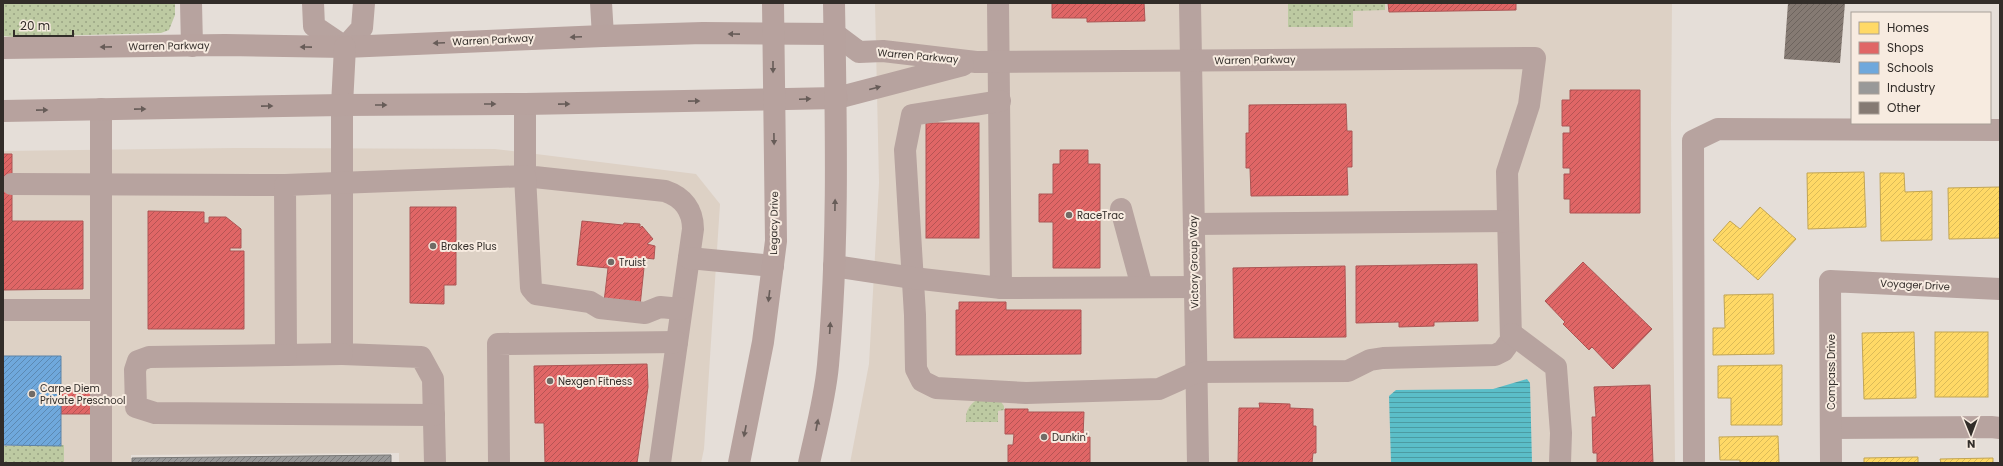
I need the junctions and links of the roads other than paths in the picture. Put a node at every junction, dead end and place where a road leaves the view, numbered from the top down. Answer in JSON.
{"nodes":[{"id":1,"x":191,"y":3,"type":"edge"},
{"id":2,"x":313,"y":3,"type":"edge"},
{"id":3,"x":364,"y":3,"type":"edge"},
{"id":4,"x":601,"y":3,"type":"edge"},
{"id":5,"x":773,"y":3,"type":"edge"},
{"id":6,"x":834,"y":3,"type":"edge"},
{"id":7,"x":998,"y":3,"type":"edge"},
{"id":8,"x":1190,"y":3,"type":"edge"},
{"id":9,"x":835,"y":34,"type":"junction"},
{"id":10,"x":773,"y":35,"type":"junction"},
{"id":11,"x":603,"y":36,"type":"junction"},
{"id":12,"x":192,"y":46,"type":"junction"},
{"id":13,"x":345,"y":47,"type":"junction"},
{"id":14,"x":3,"y":48,"type":"edge"},
{"id":15,"x":1192,"y":60,"type":"junction"},
{"id":16,"x":999,"y":61,"type":"junction"},
{"id":17,"x":976,"y":62,"type":"junction"},
{"id":18,"x":837,"y":98,"type":"junction"},
{"id":19,"x":773,"y":100,"type":"junction"},
{"id":20,"x":1000,"y":101,"type":"junction"},
{"id":21,"x":526,"y":104,"type":"junction"},
{"id":22,"x":342,"y":105,"type":"junction"},
{"id":23,"x":101,"y":110,"type":"junction"},
{"id":24,"x":3,"y":111,"type":"edge"},
{"id":25,"x":2000,"y":130,"type":"edge"},
{"id":26,"x":525,"y":176,"type":"junction"},
{"id":27,"x":12,"y":184,"type":"dead end"},
{"id":28,"x":342,"y":184,"type":"junction"},
{"id":29,"x":102,"y":185,"type":"junction"},
{"id":30,"x":285,"y":185,"type":"junction"},
{"id":31,"x":1121,"y":209,"type":"dead end"},
{"id":32,"x":1508,"y":221,"type":"junction"},
{"id":33,"x":1194,"y":224,"type":"junction"},
{"id":34,"x":689,"y":258,"type":"junction"},
{"id":35,"x":772,"y":266,"type":"junction"},
{"id":36,"x":834,"y":266,"type":"junction"},
{"id":37,"x":913,"y":278,"type":"junction"},
{"id":38,"x":1830,"y":281,"type":"joint"},
{"id":39,"x":1142,"y":287,"type":"junction"},
{"id":40,"x":1195,"y":287,"type":"junction"},
{"id":41,"x":1001,"y":288,"type":"junction"},
{"id":42,"x":2000,"y":289,"type":"edge"},
{"id":43,"x":681,"y":309,"type":"junction"},
{"id":44,"x":3,"y":310,"type":"edge"},
{"id":45,"x":101,"y":310,"type":"junction"},
{"id":46,"x":1512,"y":334,"type":"junction"},
{"id":47,"x":677,"y":342,"type":"junction"},
{"id":48,"x":342,"y":354,"type":"junction"},
{"id":49,"x":286,"y":355,"type":"junction"},
{"id":50,"x":1197,"y":372,"type":"junction"},
{"id":51,"x":434,"y":415,"type":"junction"},
{"id":52,"x":1831,"y":428,"type":"junction"},
{"id":53,"x":2000,"y":428,"type":"edge"},
{"id":54,"x":101,"y":463,"type":"edge"},
{"id":55,"x":435,"y":463,"type":"edge"},
{"id":56,"x":499,"y":463,"type":"edge"},
{"id":57,"x":660,"y":463,"type":"edge"},
{"id":58,"x":739,"y":463,"type":"edge"},
{"id":59,"x":809,"y":463,"type":"edge"},
{"id":60,"x":1198,"y":463,"type":"edge"},
{"id":61,"x":1560,"y":463,"type":"edge"},
{"id":62,"x":1694,"y":463,"type":"edge"},
{"id":63,"x":1831,"y":463,"type":"edge"}],
"edges":[{"from":1,"to":12,"type":"street"},
{"from":2,"to":13,"type":"street"},
{"from":3,"to":13,"type":"street"},
{"from":4,"to":11,"type":"street"},
{"from":5,"to":10,"type":"main road","name":"Legacy Drive"},
{"from":6,"to":9,"type":"main road"},
{"from":7,"to":16,"type":"street"},
{"from":8,"to":15,"type":"street","name":"Victory Group Way"},
{"from":9,"to":10,"type":"main road","name":"Warren Parkway"},
{"from":9,"to":17,"type":"street","name":"Warren Parkway"},
{"from":9,"to":18,"type":"main road"},
{"from":10,"to":11,"type":"main road","name":"Warren Parkway","one_way":true},
{"from":10,"to":19,"type":"main road","name":"Legacy Drive","one_way":true},
{"from":11,"to":13,"type":"main road","name":"Warren Parkway","one_way":true},
{"from":13,"to":12,"type":"main road","name":"Warren Parkway","one_way":true},
{"from":12,"to":14,"type":"main road","name":"Warren Parkway","one_way":true},
{"from":13,"to":22,"type":"main road"},
{"from":15,"to":16,"type":"street","name":"Warren Parkway"},
{"from":15,"to":32,"type":"street","name":"Warren Parkway"},
{"from":15,"to":33,"type":"street","name":"Victory Group Way"},
{"from":16,"to":17,"type":"street","name":"Warren Parkway"},
{"from":16,"to":20,"type":"street"},
{"from":18,"to":17,"type":"street","name":"Warren Parkway","one_way":true},
{"from":19,"to":18,"type":"main road","name":"Warren Parkway","one_way":true},
{"from":36,"to":18,"type":"main road","one_way":true},
{"from":21,"to":19,"type":"main road","name":"Warren Parkway","one_way":true},
{"from":19,"to":35,"type":"main road","name":"Legacy Drive","one_way":true},
{"from":20,"to":37,"type":"street"},
{"from":20,"to":41,"type":"street"},
{"from":22,"to":21,"type":"main road","name":"Warren Parkway","one_way":true},
{"from":21,"to":26,"type":"street"},
{"from":23,"to":22,"type":"main road","name":"Warren Parkway","one_way":true},
{"from":22,"to":28,"type":"street"},
{"from":24,"to":23,"type":"main road","name":"Warren Parkway","one_way":true},
{"from":23,"to":29,"type":"street"},
{"from":25,"to":62,"type":"street"},
{"from":26,"to":28,"type":"street"},
{"from":26,"to":34,"type":"street"},
{"from":26,"to":43,"type":"street"},
{"from":27,"to":29,"type":"street"},
{"from":28,"to":30,"type":"street"},
{"from":28,"to":48,"type":"street"},
{"from":29,"to":30,"type":"street"},
{"from":29,"to":45,"type":"street"},
{"from":30,"to":49,"type":"street"},
{"from":31,"to":39,"type":"street"},
{"from":32,"to":33,"type":"street"},
{"from":32,"to":46,"type":"street"},
{"from":33,"to":40,"type":"street","name":"Victory Group Way"},
{"from":34,"to":35,"type":"street"},
{"from":34,"to":43,"type":"street"},
{"from":35,"to":58,"type":"main road","name":"Legacy Drive","one_way":true},
{"from":36,"to":37,"type":"street"},
{"from":59,"to":36,"type":"main road","one_way":true},
{"from":37,"to":41,"type":"street"},
{"from":37,"to":50,"type":"street"},
{"from":38,"to":42,"type":"street","name":"Voyager Drive"},
{"from":38,"to":52,"type":"street","name":"Compass Drive"},
{"from":39,"to":40,"type":"street"},
{"from":39,"to":41,"type":"street"},
{"from":40,"to":50,"type":"street","name":"Victory Group Way"},
{"from":43,"to":47,"type":"street"},
{"from":44,"to":45,"type":"street"},
{"from":45,"to":54,"type":"street"},
{"from":46,"to":50,"type":"street"},
{"from":46,"to":61,"type":"street"},
{"from":47,"to":56,"type":"street"},
{"from":47,"to":57,"type":"street"},
{"from":48,"to":49,"type":"street"},
{"from":48,"to":51,"type":"street"},
{"from":49,"to":51,"type":"street"},
{"from":50,"to":60,"type":"street","name":"Victory Group Way"},
{"from":51,"to":55,"type":"street"},
{"from":52,"to":53,"type":"street"},
{"from":52,"to":63,"type":"street","name":"Compass Drive"}]}
